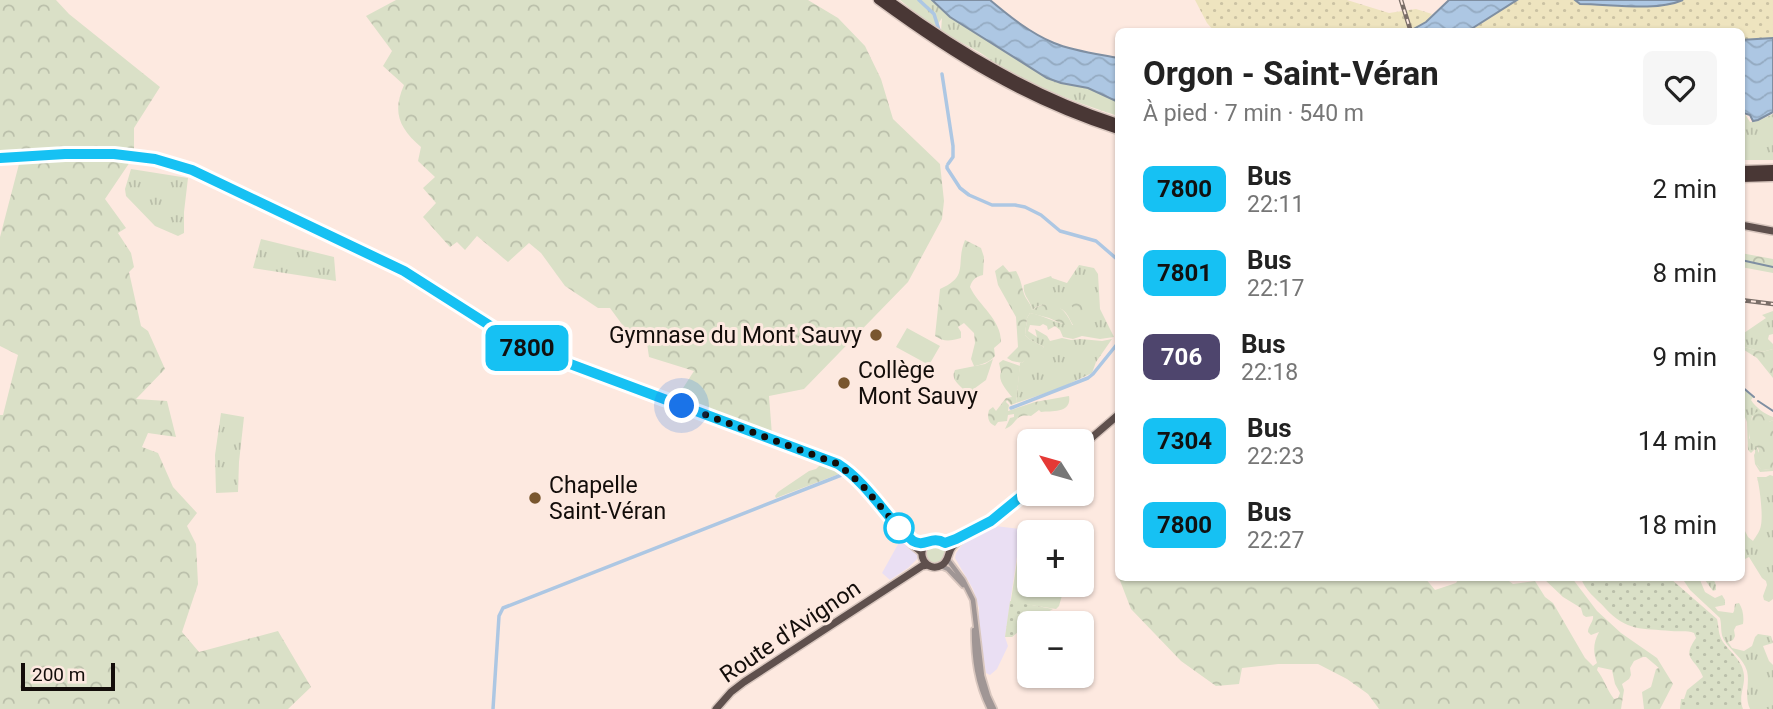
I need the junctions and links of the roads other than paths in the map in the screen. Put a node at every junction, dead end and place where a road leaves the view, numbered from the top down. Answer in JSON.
{"nodes":[{"id":1,"x":877,"y":0,"type":"edge"},
{"id":2,"x":889,"y":0,"type":"edge"},
{"id":3,"x":1115,"y":122,"type":"edge"},
{"id":4,"x":1115,"y":129,"type":"edge"},
{"id":5,"x":0,"y":158,"type":"edge"},
{"id":6,"x":1773,"y":169,"type":"edge"},
{"id":7,"x":1745,"y":170,"type":"edge"},
{"id":8,"x":1773,"y":177,"type":"edge"},
{"id":9,"x":1745,"y":178,"type":"edge"},
{"id":10,"x":1745,"y":226,"type":"edge"},
{"id":11,"x":1773,"y":231,"type":"edge"},
{"id":12,"x":1115,"y":418,"type":"edge"},
{"id":13,"x":1094,"y":436,"type":"edge"},
{"id":14,"x":1017,"y":499,"type":"edge"},
{"id":15,"x":984,"y":525,"type":"junction"},
{"id":16,"x":901,"y":530,"type":"junction"},
{"id":17,"x":926,"y":543,"type":"junction"},
{"id":18,"x":945,"y":543,"type":"junction"},
{"id":19,"x":922,"y":555,"type":"junction"},
{"id":20,"x":948,"y":555,"type":"junction"},
{"id":21,"x":928,"y":565,"type":"junction"},
{"id":22,"x":940,"y":566,"type":"junction"},
{"id":23,"x":888,"y":588,"type":"junction"},
{"id":24,"x":716,"y":709,"type":"edge"},
{"id":25,"x":992,"y":709,"type":"edge"}],
"edges":[{"from":1,"to":4,"type":"highway"},
{"from":2,"to":3,"type":"highway"},
{"from":5,"to":16,"type":"main road"},
{"from":6,"to":7,"type":"highway"},
{"from":8,"to":9,"type":"highway"},
{"from":10,"to":11,"type":"main road"},
{"from":12,"to":13,"type":"main road"},
{"from":14,"to":15,"type":"main road"},
{"from":15,"to":18,"type":"main road"},
{"from":15,"to":20,"type":"main road"},
{"from":16,"to":17,"type":"main road"},
{"from":16,"to":19,"type":"main road"},
{"from":17,"to":18,"type":"main road"},
{"from":17,"to":19,"type":"main road"},
{"from":18,"to":20,"type":"main road"},
{"from":19,"to":21,"type":"main road"},
{"from":19,"to":23,"type":"main road","name":"Route d'Avignon"},
{"from":20,"to":22,"type":"main road"},
{"from":20,"to":25,"type":"street"},
{"from":21,"to":22,"type":"main road"},
{"from":21,"to":23,"type":"main road","name":"Route d'Avignon"},
{"from":22,"to":25,"type":"street"},
{"from":23,"to":24,"type":"main road","name":"Route d'Avignon"}]}
